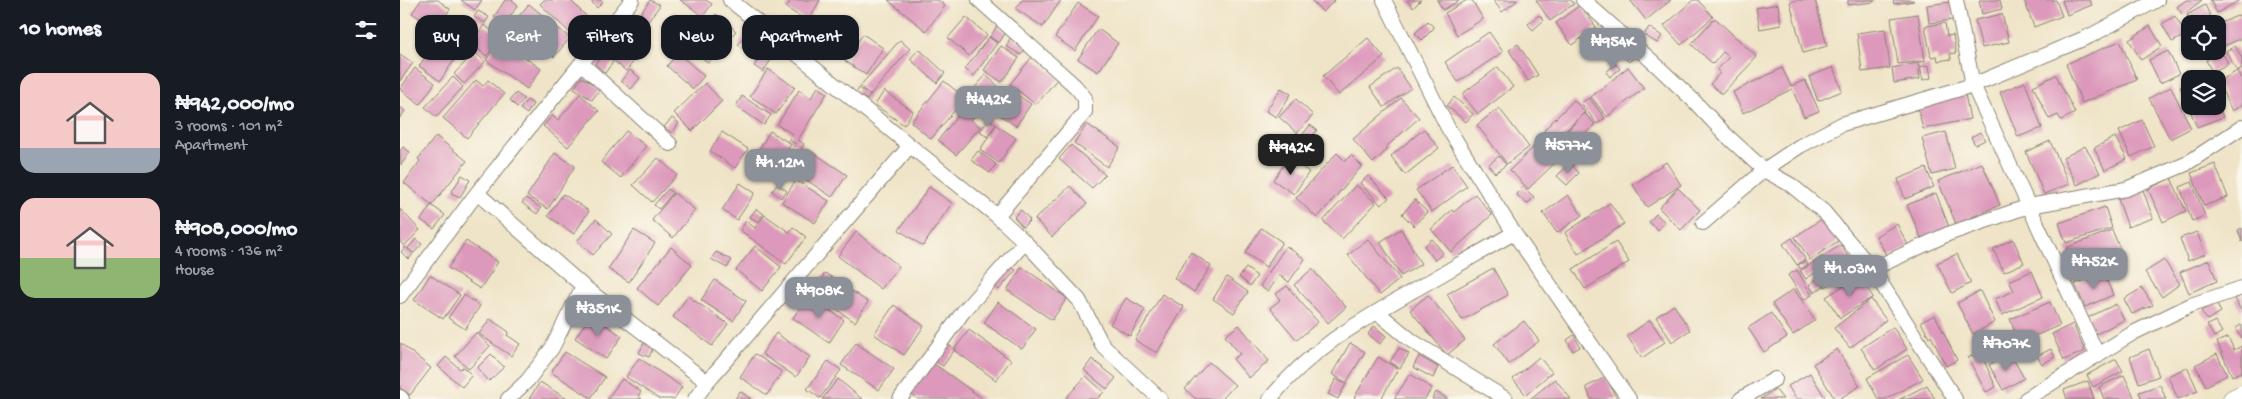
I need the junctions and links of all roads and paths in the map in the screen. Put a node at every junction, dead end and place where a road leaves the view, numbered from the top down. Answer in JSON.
{"nodes":[{"id":1,"x":632,"y":0,"type":"edge"},
{"id":2,"x":730,"y":0,"type":"edge"},
{"id":3,"x":979,"y":0,"type":"edge"},
{"id":4,"x":1384,"y":0,"type":"edge"},
{"id":5,"x":1583,"y":0,"type":"edge"},
{"id":6,"x":1956,"y":0,"type":"edge"},
{"id":7,"x":2157,"y":0,"type":"edge"},
{"id":8,"x":582,"y":64,"type":"junction"},
{"id":9,"x":1973,"y":85,"type":"junction"},
{"id":10,"x":2242,"y":127,"type":"edge"},
{"id":11,"x":670,"y":144,"type":"dead end"},
{"id":12,"x":910,"y":147,"type":"junction"},
{"id":13,"x":1764,"y":170,"type":"junction"},
{"id":14,"x":478,"y":193,"type":"junction"},
{"id":15,"x":2029,"y":206,"type":"junction"},
{"id":16,"x":997,"y":216,"type":"junction"},
{"id":17,"x":1703,"y":223,"type":"dead end"},
{"id":18,"x":1514,"y":233,"type":"junction"},
{"id":19,"x":1025,"y":242,"type":"junction"},
{"id":20,"x":1872,"y":269,"type":"junction"},
{"id":21,"x":583,"y":286,"type":"junction"},
{"id":22,"x":2242,"y":288,"type":"edge"},
{"id":23,"x":400,"y":296,"type":"edge"},
{"id":24,"x":1377,"y":312,"type":"junction"},
{"id":25,"x":2098,"y":356,"type":"junction"},
{"id":26,"x":1775,"y":379,"type":"dead end"},
{"id":27,"x":707,"y":382,"type":"junction"},
{"id":28,"x":2242,"y":394,"type":"edge"},
{"id":29,"x":508,"y":399,"type":"edge"},
{"id":30,"x":695,"y":399,"type":"edge"},
{"id":31,"x":900,"y":399,"type":"edge"},
{"id":32,"x":1160,"y":399,"type":"edge"},
{"id":33,"x":1270,"y":399,"type":"edge"},
{"id":34,"x":1506,"y":399,"type":"edge"},
{"id":35,"x":1629,"y":399,"type":"edge"},
{"id":36,"x":1741,"y":399,"type":"edge"},
{"id":37,"x":1955,"y":399,"type":"edge"},
{"id":38,"x":2026,"y":399,"type":"edge"},
{"id":39,"x":2232,"y":399,"type":"edge"}],
"edges":[{"from":1,"to":8,"type":"street"},
{"from":2,"to":12,"type":"street"},
{"from":3,"to":16,"type":"street"},
{"from":4,"to":18,"type":"street"},
{"from":5,"to":13,"type":"street"},
{"from":6,"to":9,"type":"street"},
{"from":7,"to":9,"type":"street"},
{"from":8,"to":11,"type":"street"},
{"from":8,"to":14,"type":"street"},
{"from":9,"to":13,"type":"street"},
{"from":9,"to":15,"type":"street"},
{"from":10,"to":15,"type":"street"},
{"from":12,"to":16,"type":"street"},
{"from":12,"to":27,"type":"street"},
{"from":13,"to":17,"type":"street"},
{"from":13,"to":20,"type":"street"},
{"from":14,"to":21,"type":"street"},
{"from":14,"to":23,"type":"street"},
{"from":15,"to":20,"type":"street"},
{"from":15,"to":25,"type":"street"},
{"from":16,"to":19,"type":"street"},
{"from":18,"to":24,"type":"street"},
{"from":18,"to":35,"type":"street"},
{"from":19,"to":31,"type":"street"},
{"from":19,"to":32,"type":"street"},
{"from":20,"to":37,"type":"street"},
{"from":21,"to":27,"type":"street"},
{"from":21,"to":29,"type":"street"},
{"from":22,"to":25,"type":"street"},
{"from":24,"to":33,"type":"street"},
{"from":24,"to":34,"type":"street"},
{"from":25,"to":38,"type":"street"},
{"from":26,"to":36,"type":"street"},
{"from":27,"to":30,"type":"street"},
{"from":28,"to":39,"type":"street"}]}
